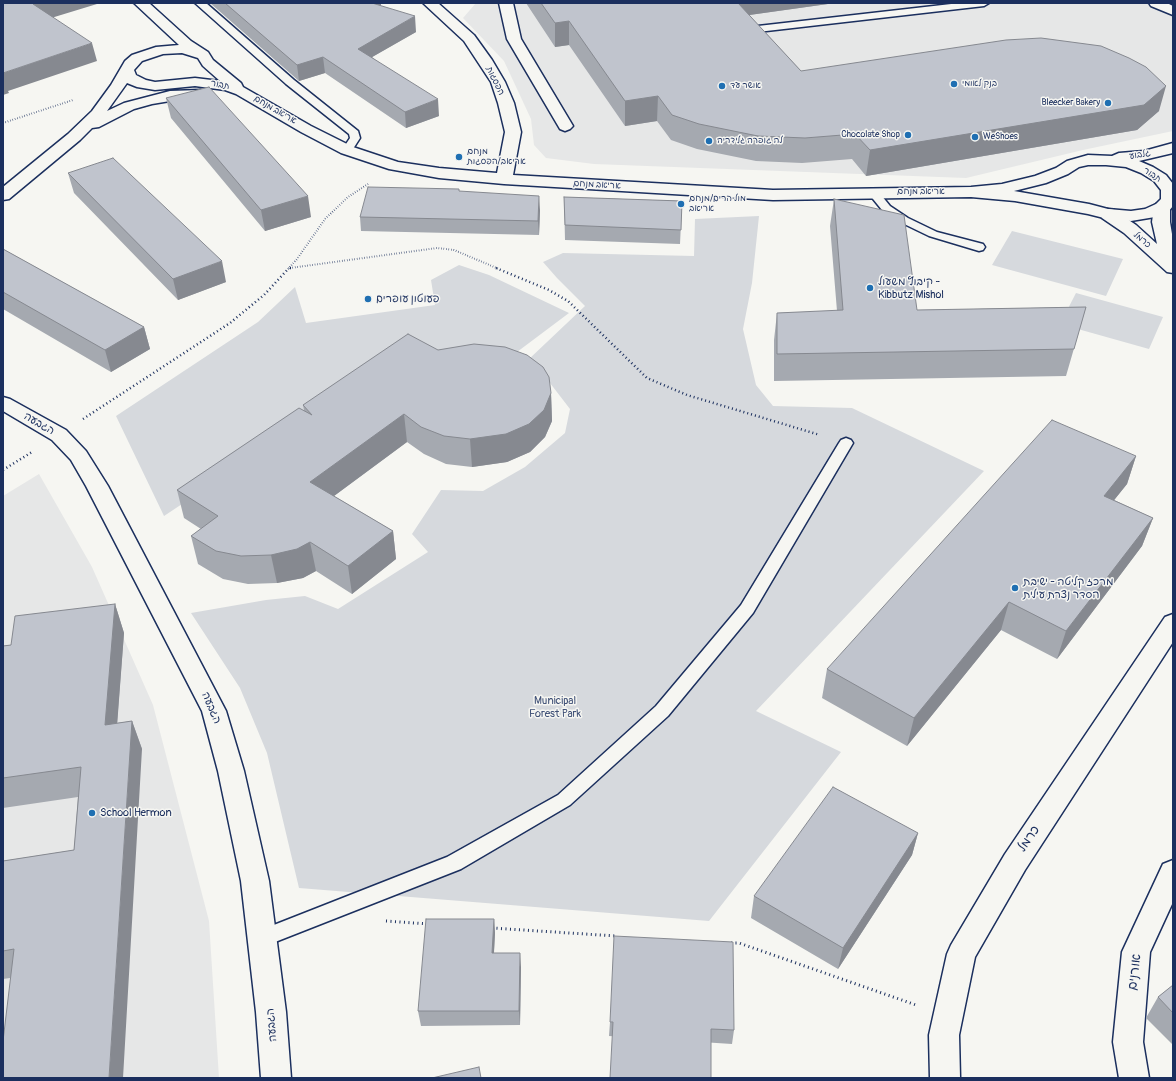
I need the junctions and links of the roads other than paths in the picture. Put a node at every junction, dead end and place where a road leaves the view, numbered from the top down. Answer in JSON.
{"nodes":[{"id":1,"x":141,"y":3,"type":"edge"},
{"id":2,"x":200,"y":3,"type":"edge"},
{"id":3,"x":430,"y":3,"type":"edge"},
{"id":4,"x":506,"y":3,"type":"edge"},
{"id":5,"x":984,"y":3,"type":"edge"},
{"id":6,"x":1156,"y":3,"type":"edge"},
{"id":7,"x":1173,"y":11,"type":"edge"},
{"id":8,"x":749,"y":30,"type":"edge"},
{"id":9,"x":137,"y":58,"type":"junction"},
{"id":10,"x":204,"y":59,"type":"junction"},
{"id":11,"x":127,"y":71,"type":"junction"},
{"id":12,"x":174,"y":84,"type":"junction"},
{"id":13,"x":242,"y":91,"type":"junction"},
{"id":14,"x":96,"y":114,"type":"junction"},
{"id":15,"x":302,"y":126,"type":"junction"},
{"id":16,"x":565,"y":126,"type":"dead end"},
{"id":17,"x":80,"y":131,"type":"junction"},
{"id":18,"x":1173,"y":148,"type":"edge"},
{"id":19,"x":347,"y":150,"type":"junction"},
{"id":20,"x":1106,"y":160,"type":"junction"},
{"id":21,"x":1062,"y":171,"type":"junction"},
{"id":22,"x":504,"y":179,"type":"junction"},
{"id":23,"x":873,"y":192,"type":"junction"},
{"id":24,"x":971,"y":192,"type":"junction"},
{"id":25,"x":3,"y":195,"type":"edge"},
{"id":26,"x":1168,"y":202,"type":"edge"},
{"id":27,"x":1089,"y":209,"type":"junction"},
{"id":28,"x":1108,"y":214,"type":"junction"},
{"id":29,"x":979,"y":247,"type":"dead end"},
{"id":30,"x":1173,"y":258,"type":"edge"},
{"id":31,"x":1173,"y":268,"type":"edge"},
{"id":32,"x":3,"y":403,"type":"edge"},
{"id":33,"x":846,"y":443,"type":"road end"},
{"id":34,"x":1173,"y":623,"type":"edge"},
{"id":35,"x":1173,"y":872,"type":"edge"},
{"id":36,"x":262,"y":938,"type":"junction"},
{"id":37,"x":276,"y":1078,"type":"edge"},
{"id":38,"x":945,"y":1078,"type":"edge"},
{"id":39,"x":1134,"y":1078,"type":"edge"}],
"edges":[{"from":1,"to":9,"type":"street","name":"תבור"},
{"from":1,"to":10,"type":"street","name":"תבור"},
{"from":2,"to":19,"type":"lane"},
{"from":3,"to":22,"type":"street","name":"הפסגות"},
{"from":4,"to":16,"type":"street"},
{"from":5,"to":8,"type":"lane"},
{"from":6,"to":7,"type":"street"},
{"from":9,"to":10,"type":"street"},
{"from":9,"to":11,"type":"street","name":"תבור"},
{"from":10,"to":12,"type":"street"},
{"from":10,"to":13,"type":"street","name":"תבור"},
{"from":11,"to":12,"type":"street"},
{"from":11,"to":14,"type":"street","name":"תבור"},
{"from":12,"to":13,"type":"street","name":"תבור"},
{"from":12,"to":14,"type":"street"},
{"from":13,"to":15,"type":"street","name":"אריאב מנחם"},
{"from":14,"to":17,"type":"street"},
{"from":15,"to":17,"type":"street"},
{"from":15,"to":19,"type":"street","name":"אריאב מנחם"},
{"from":17,"to":25,"type":"street"},
{"from":18,"to":20,"type":"street","name":"גלבוע"},
{"from":19,"to":22,"type":"street","name":"אריאב מנחם"},
{"from":20,"to":21,"type":"street","name":"תבור"},
{"from":20,"to":26,"type":"street","name":"תבור"},
{"from":21,"to":24,"type":"street","name":"תבור"},
{"from":21,"to":27,"type":"street"},
{"from":22,"to":23,"type":"street","name":"אריאב מנחם"},
{"from":23,"to":24,"type":"street","name":"אריאב מנחם"},
{"from":23,"to":29,"type":"lane"},
{"from":24,"to":27,"type":"street"},
{"from":26,"to":28,"type":"street"},
{"from":26,"to":30,"type":"street","name":"כרמל"},
{"from":27,"to":28,"type":"street"},
{"from":28,"to":31,"type":"street","name":"כרמל"},
{"from":32,"to":36,"type":"street","name":"הגבעה"},
{"from":33,"to":36,"type":"lane"},
{"from":34,"to":38,"type":"street","name":"כרמל"},
{"from":35,"to":39,"type":"street","name":"אורנים"},
{"from":36,"to":37,"type":"street","name":"הגבעה"}]}
